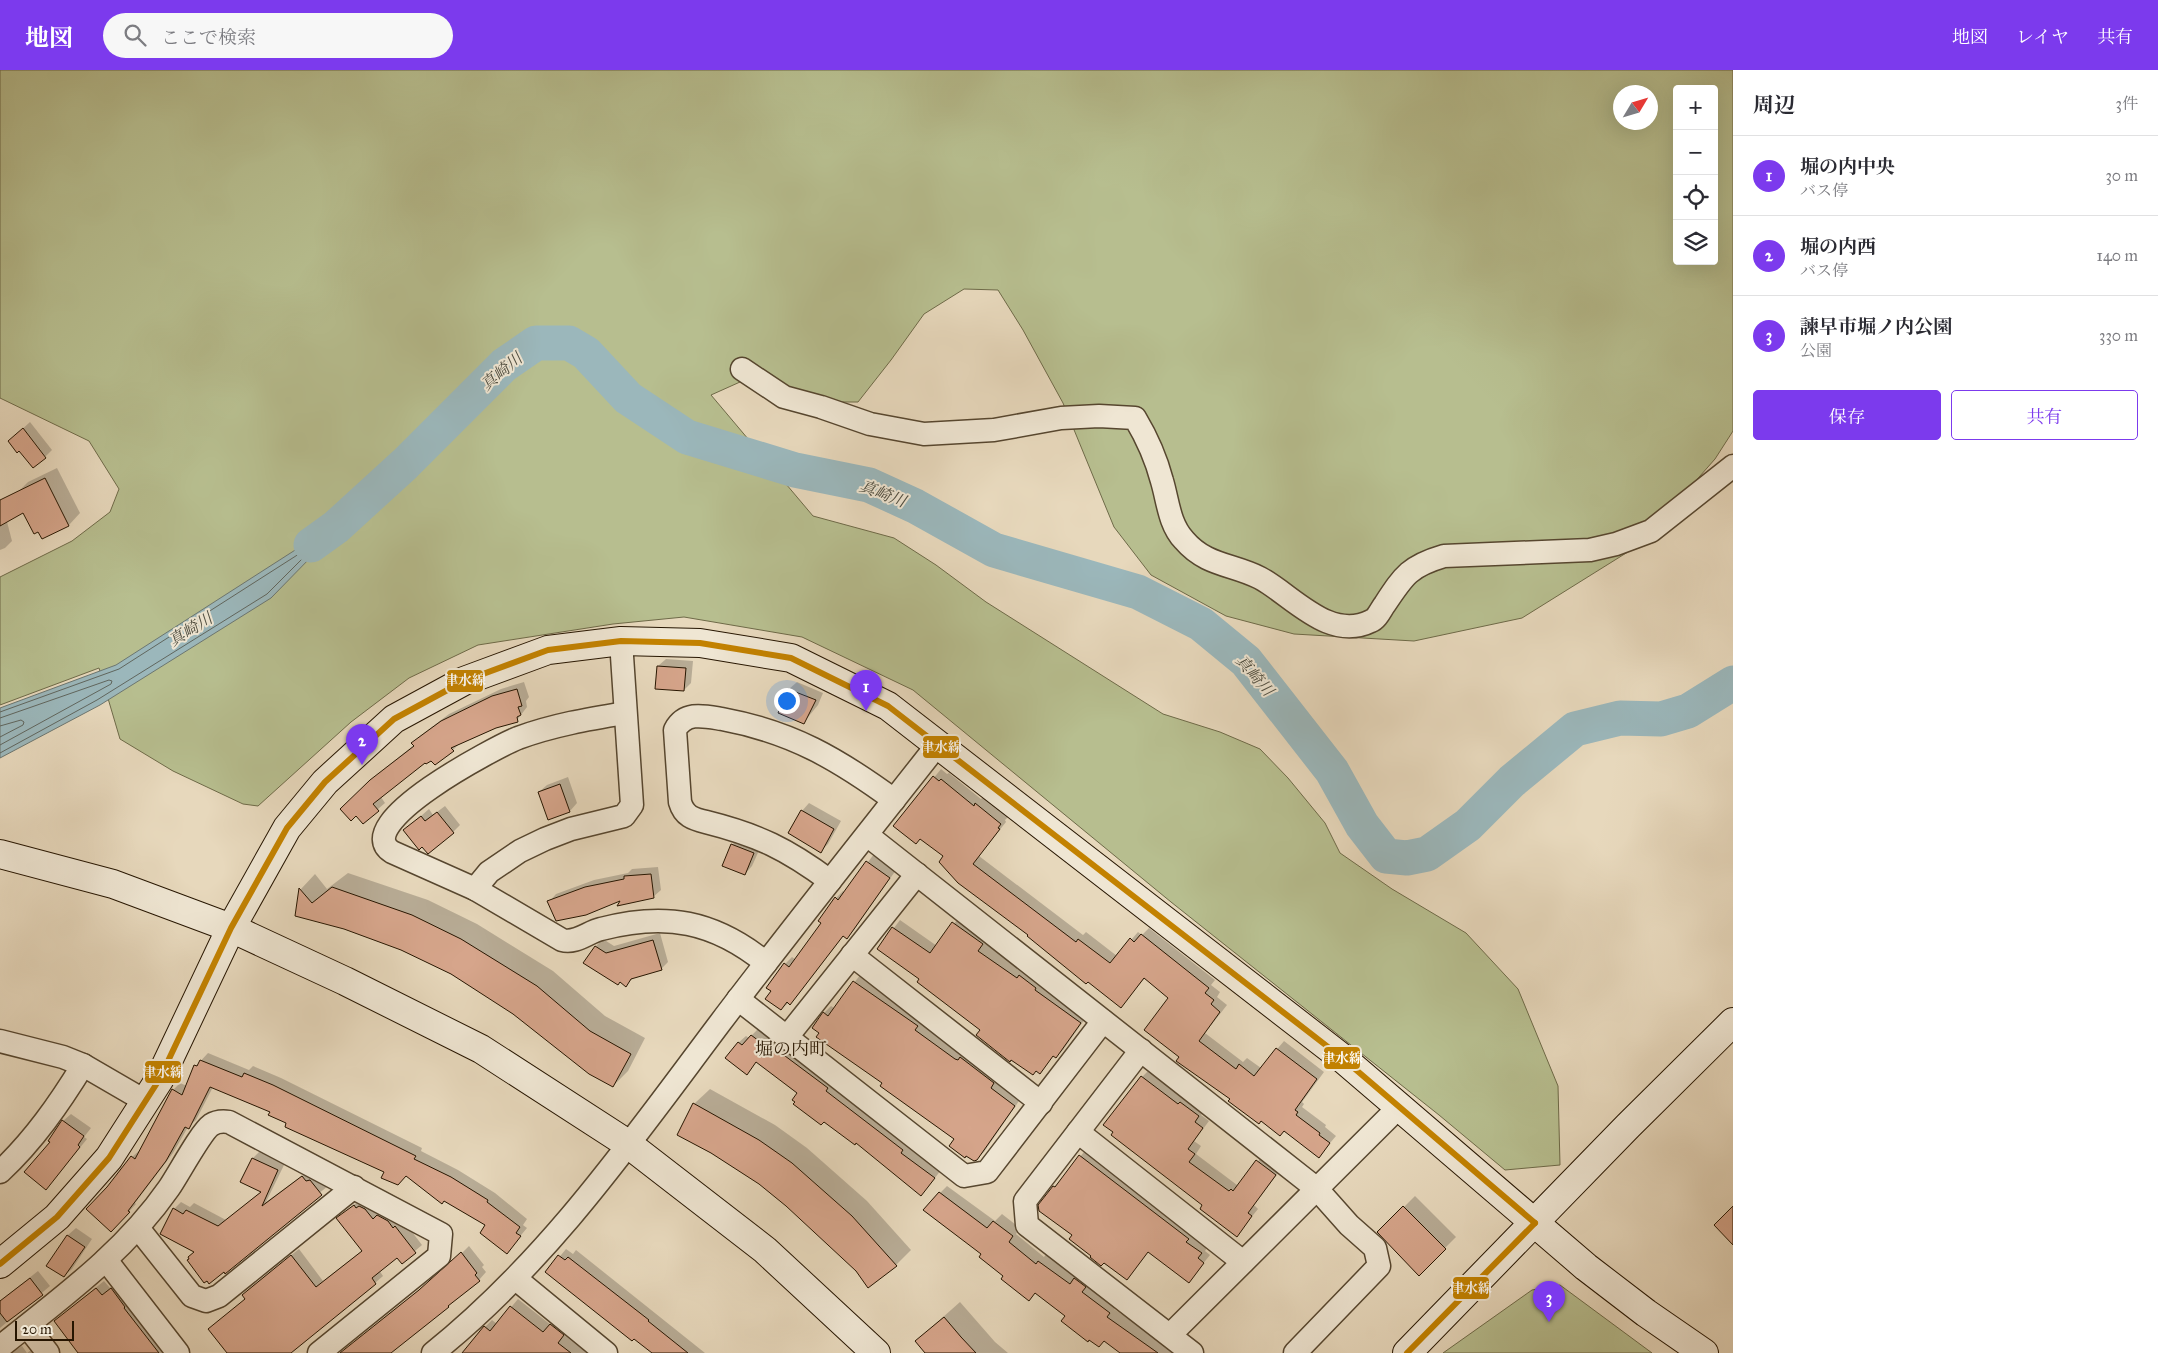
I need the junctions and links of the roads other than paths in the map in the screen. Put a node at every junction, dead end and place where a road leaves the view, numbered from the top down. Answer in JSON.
{"nodes":[{"id":1,"x":742,"y":369,"type":"dead end"},
{"id":2,"x":1733,"y":466,"type":"edge"},
{"id":3,"x":621,"y":641,"type":"junction"},
{"id":4,"x":626,"y":713,"type":"junction"},
{"id":5,"x":938,"y":744,"type":"junction"},
{"id":6,"x":894,"y":800,"type":"junction"},
{"id":7,"x":867,"y":834,"type":"junction"},
{"id":8,"x":0,"y":854,"type":"edge"},
{"id":9,"x":917,"y":874,"type":"junction"},
{"id":10,"x":830,"y":881,"type":"junction"},
{"id":11,"x":475,"y":888,"type":"junction"},
{"id":12,"x":232,"y":928,"type":"junction"},
{"id":13,"x":852,"y":955,"type":"junction"},
{"id":14,"x":766,"y":964,"type":"junction"},
{"id":15,"x":738,"y":999,"type":"junction"},
{"id":16,"x":1104,"y":1021,"type":"junction"},
{"id":17,"x":1733,"y":1022,"type":"edge"},
{"id":18,"x":787,"y":1037,"type":"junction"},
{"id":19,"x":0,"y":1041,"type":"edge"},
{"id":20,"x":1141,"y":1050,"type":"junction"},
{"id":21,"x":83,"y":1065,"type":"junction"},
{"id":22,"x":145,"y":1101,"type":"junction"},
{"id":23,"x":1040,"y":1103,"type":"junction"},
{"id":24,"x":1400,"y":1106,"type":"junction"},
{"id":25,"x":1078,"y":1132,"type":"junction"},
{"id":26,"x":628,"y":1144,"type":"junction"},
{"id":27,"x":5,"y":1161,"type":"edge"},
{"id":28,"x":354,"y":1187,"type":"junction"},
{"id":29,"x":1317,"y":1189,"type":"junction"},
{"id":30,"x":1535,"y":1223,"type":"junction"},
{"id":31,"x":138,"y":1228,"type":"junction"},
{"id":32,"x":106,"y":1260,"type":"junction"},
{"id":33,"x":1243,"y":1262,"type":"junction"},
{"id":34,"x":0,"y":1264,"type":"edge"},
{"id":35,"x":516,"y":1279,"type":"junction"},
{"id":36,"x":27,"y":1326,"type":"junction"},
{"id":37,"x":1170,"y":1335,"type":"junction"},
{"id":38,"x":0,"y":1347,"type":"edge"},
{"id":39,"x":436,"y":1352,"type":"edge"},
{"id":40,"x":48,"y":1353,"type":"edge"},
{"id":41,"x":178,"y":1353,"type":"edge"},
{"id":42,"x":319,"y":1353,"type":"edge"},
{"id":43,"x":606,"y":1353,"type":"edge"},
{"id":44,"x":876,"y":1353,"type":"edge"},
{"id":45,"x":1192,"y":1353,"type":"edge"},
{"id":46,"x":1295,"y":1353,"type":"edge"},
{"id":47,"x":1407,"y":1353,"type":"edge"},
{"id":48,"x":1704,"y":1353,"type":"edge"}],
"edges":[{"from":1,"to":2,"type":"street"},
{"from":3,"to":4,"type":"street"},
{"from":3,"to":5,"type":"street"},
{"from":3,"to":12,"type":"street"},
{"from":4,"to":11,"type":"street"},
{"from":4,"to":11,"type":"street"},
{"from":5,"to":6,"type":"street"},
{"from":5,"to":24,"type":"street"},
{"from":6,"to":7,"type":"street"},
{"from":6,"to":10,"type":"street"},
{"from":7,"to":9,"type":"street"},
{"from":7,"to":10,"type":"street"},
{"from":8,"to":12,"type":"street"},
{"from":9,"to":13,"type":"street"},
{"from":9,"to":16,"type":"street"},
{"from":10,"to":14,"type":"street"},
{"from":11,"to":14,"type":"street"},
{"from":12,"to":22,"type":"street"},
{"from":12,"to":26,"type":"street"},
{"from":13,"to":18,"type":"street"},
{"from":13,"to":23,"type":"street"},
{"from":14,"to":15,"type":"street"},
{"from":15,"to":18,"type":"street"},
{"from":15,"to":26,"type":"street"},
{"from":16,"to":20,"type":"street"},
{"from":16,"to":23,"type":"street"},
{"from":17,"to":30,"type":"street"},
{"from":18,"to":23,"type":"street"},
{"from":19,"to":21,"type":"street"},
{"from":20,"to":25,"type":"street"},
{"from":20,"to":29,"type":"street"},
{"from":21,"to":22,"type":"street"},
{"from":21,"to":27,"type":"street"},
{"from":22,"to":34,"type":"street"},
{"from":24,"to":29,"type":"street"},
{"from":24,"to":30,"type":"street"},
{"from":25,"to":33,"type":"street"},
{"from":25,"to":37,"type":"street"},
{"from":26,"to":35,"type":"street"},
{"from":26,"to":44,"type":"street"},
{"from":28,"to":31,"type":"street"},
{"from":28,"to":31,"type":"street"},
{"from":28,"to":42,"type":"street"},
{"from":29,"to":33,"type":"street"},
{"from":29,"to":46,"type":"street"},
{"from":30,"to":47,"type":"street"},
{"from":30,"to":48,"type":"street"},
{"from":31,"to":32,"type":"street"},
{"from":32,"to":36,"type":"street"},
{"from":32,"to":41,"type":"street"},
{"from":33,"to":37,"type":"street"},
{"from":35,"to":39,"type":"street"},
{"from":35,"to":43,"type":"street"},
{"from":36,"to":38,"type":"street"},
{"from":36,"to":40,"type":"street"},
{"from":37,"to":45,"type":"street"}]}
